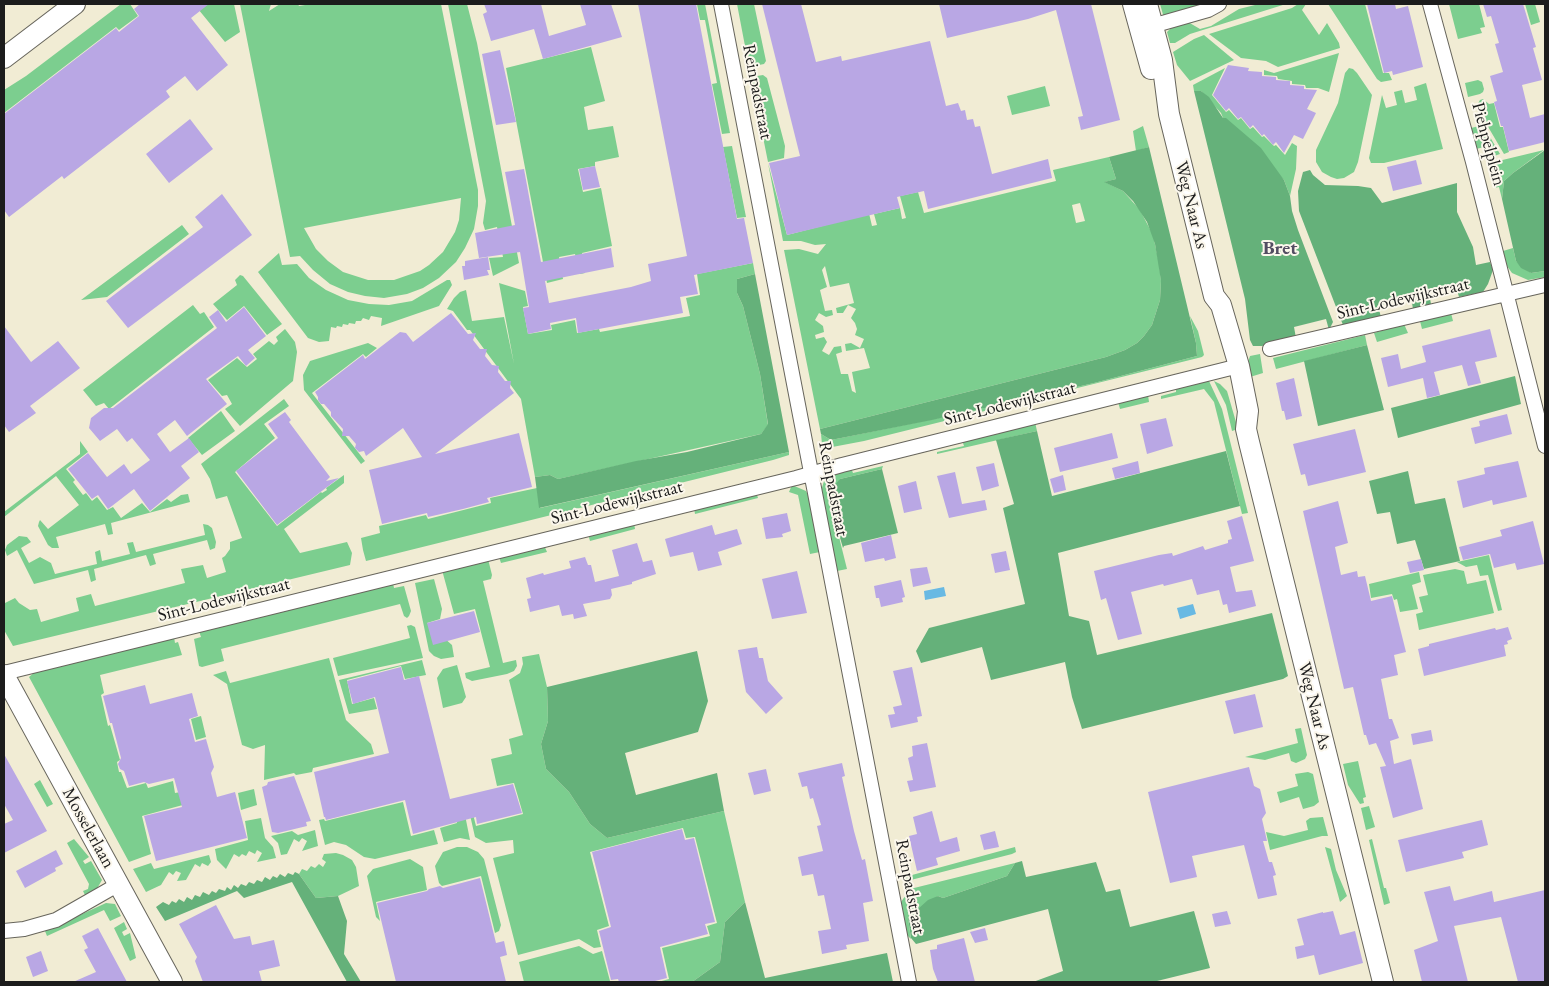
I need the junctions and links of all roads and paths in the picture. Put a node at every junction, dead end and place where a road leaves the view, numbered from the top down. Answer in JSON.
{"nodes":[{"id":1,"x":74,"y":4,"type":"edge"},
{"id":2,"x":721,"y":4,"type":"edge"},
{"id":3,"x":1133,"y":4,"type":"edge"},
{"id":4,"x":1147,"y":4,"type":"edge"},
{"id":5,"x":1219,"y":4,"type":"edge"},
{"id":6,"x":1430,"y":4,"type":"edge"},
{"id":7,"x":1146,"y":27,"type":"junction"},
{"id":8,"x":4,"y":58,"type":"edge"},
{"id":9,"x":1545,"y":285,"type":"edge"},
{"id":10,"x":1506,"y":294,"type":"junction"},
{"id":11,"x":1270,"y":349,"type":"dead end"},
{"id":12,"x":1232,"y":368,"type":"junction"},
{"id":13,"x":1545,"y":446,"type":"edge"},
{"id":14,"x":811,"y":474,"type":"junction"},
{"id":15,"x":4,"y":674,"type":"edge"},
{"id":16,"x":119,"y":884,"type":"junction"},
{"id":17,"x":4,"y":931,"type":"edge"},
{"id":18,"x":172,"y":982,"type":"edge"},
{"id":19,"x":909,"y":982,"type":"edge"},
{"id":20,"x":1383,"y":982,"type":"edge"}],
"edges":[{"from":1,"to":8,"type":"main road"},
{"from":2,"to":14,"type":"street","name":"Reinpadstraat"},
{"from":3,"to":7,"type":"main road","name":"Weg Naar As"},
{"from":4,"to":7,"type":"main road","name":"Weg Naar As"},
{"from":5,"to":7,"type":"street"},
{"from":6,"to":10,"type":"street","name":"Piehpelplein"},
{"from":7,"to":12,"type":"main road","name":"Weg Naar As"},
{"from":9,"to":10,"type":"street","name":"Sint-Lodewijkstraat"},
{"from":10,"to":11,"type":"street","name":"Sint-Lodewijkstraat"},
{"from":10,"to":13,"type":"street","name":"Piehpelplein"},
{"from":12,"to":14,"type":"street","name":"Sint-Lodewijkstraat"},
{"from":12,"to":20,"type":"main road","name":"Weg Naar As"},
{"from":14,"to":15,"type":"street","name":"Sint-Lodewijkstraat"},
{"from":14,"to":19,"type":"street","name":"Reinpadstraat"},
{"from":15,"to":16,"type":"main road","name":"Mosselerlaan"},
{"from":16,"to":17,"type":"street"},
{"from":16,"to":18,"type":"main road","name":"Mosselerlaan"}]}
